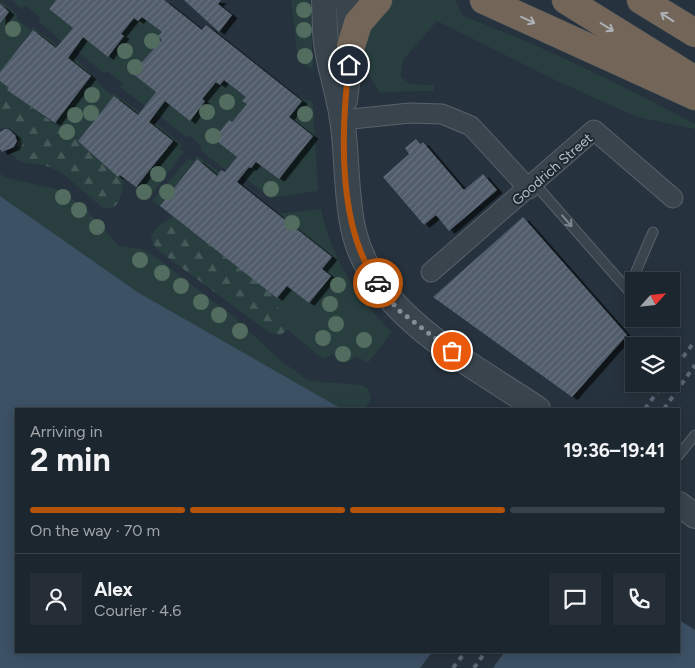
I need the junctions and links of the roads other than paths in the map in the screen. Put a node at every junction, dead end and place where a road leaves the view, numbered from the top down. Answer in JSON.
{"nodes":[{"id":1,"x":324,"y":0,"type":"edge"},
{"id":2,"x":348,"y":0,"type":"edge"},
{"id":3,"x":378,"y":0,"type":"edge"},
{"id":4,"x":484,"y":0,"type":"edge"},
{"id":5,"x":566,"y":0,"type":"edge"},
{"id":6,"x":641,"y":0,"type":"edge"},
{"id":7,"x":695,"y":33,"type":"edge"},
{"id":8,"x":351,"y":46,"type":"junction"},
{"id":9,"x":695,"y":80,"type":"edge"},
{"id":10,"x":695,"y":96,"type":"edge"},
{"id":11,"x":342,"y":120,"type":"junction"},
{"id":12,"x":532,"y":187,"type":"junction"},
{"id":13,"x":673,"y":198,"type":"dead end"},
{"id":14,"x":653,"y":232,"type":"dead end"},
{"id":15,"x":431,"y":272,"type":"dead end"},
{"id":16,"x":537,"y":408,"type":"edge"},
{"id":17,"x":695,"y":435,"type":"edge"},
{"id":18,"x":680,"y":454,"type":"edge"},
{"id":19,"x":680,"y":505,"type":"edge"},
{"id":20,"x":695,"y":516,"type":"edge"}],
"edges":[{"from":1,"to":11,"type":"street"},
{"from":2,"to":8,"type":"street"},
{"from":3,"to":8,"type":"highway"},
{"from":4,"to":10,"type":"highway","one_way":true},
{"from":5,"to":9,"type":"highway","one_way":true},
{"from":7,"to":6,"type":"highway","one_way":true},
{"from":8,"to":11,"type":"street"},
{"from":11,"to":12,"type":"street"},
{"from":11,"to":16,"type":"street"},
{"from":12,"to":13,"type":"street","name":"Goodrich Street"},
{"from":12,"to":14,"type":"lane","one_way":true},
{"from":12,"to":15,"type":"street","name":"Goodrich Street"},
{"from":17,"to":18,"type":"lane"},
{"from":19,"to":20,"type":"street"}]}
